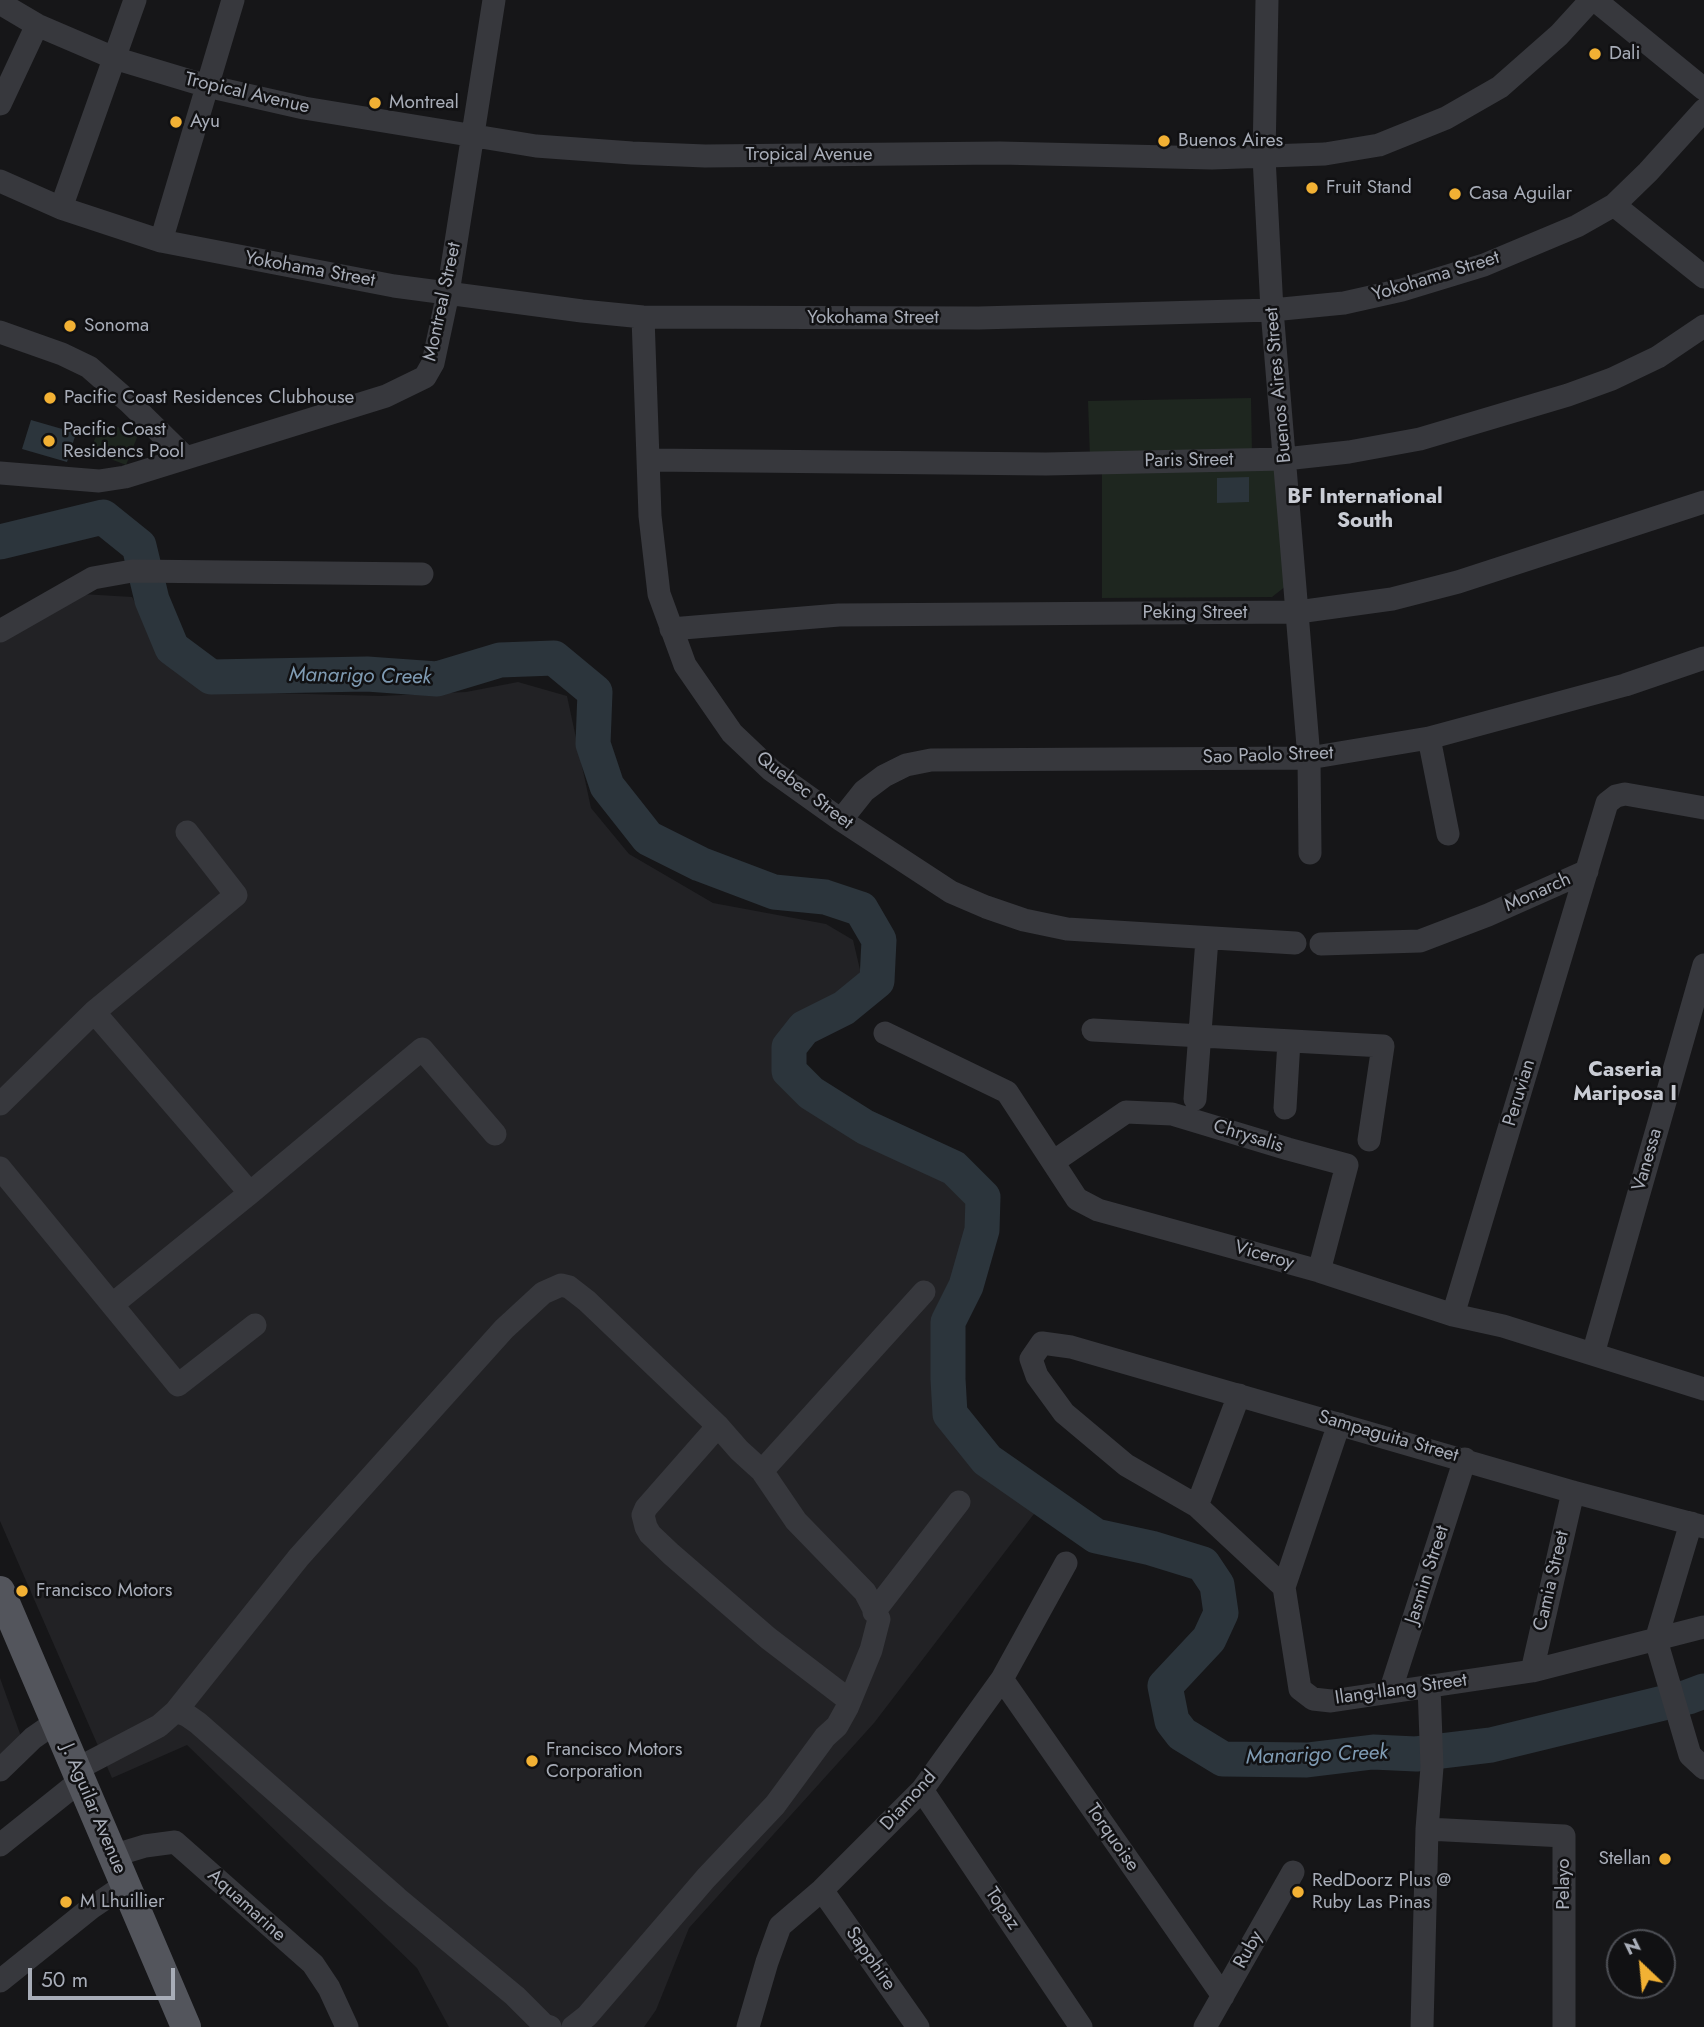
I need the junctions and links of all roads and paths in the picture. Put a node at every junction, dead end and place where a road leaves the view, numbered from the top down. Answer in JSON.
{"nodes":[{"id":1,"x":135,"y":0,"type":"edge"},
{"id":2,"x":233,"y":0,"type":"edge"},
{"id":3,"x":494,"y":0,"type":"edge"},
{"id":4,"x":1267,"y":0,"type":"edge"},
{"id":5,"x":1593,"y":0,"type":"edge"},
{"id":6,"x":21,"y":11,"type":"edge"},
{"id":7,"x":114,"y":58,"type":"junction"},
{"id":8,"x":206,"y":86,"type":"junction"},
{"id":9,"x":1704,"y":89,"type":"edge"},
{"id":10,"x":0,"y":104,"type":"edge"},
{"id":11,"x":1704,"y":110,"type":"edge"},
{"id":12,"x":474,"y":136,"type":"junction"},
{"id":13,"x":1264,"y":157,"type":"junction"},
{"id":14,"x":0,"y":181,"type":"edge"},
{"id":15,"x":1614,"y":205,"type":"junction"},
{"id":16,"x":61,"y":208,"type":"junction"},
{"id":17,"x":161,"y":242,"type":"junction"},
{"id":18,"x":1704,"y":277,"type":"edge"},
{"id":19,"x":448,"y":293,"type":"junction"},
{"id":20,"x":1272,"y":310,"type":"junction"},
{"id":21,"x":643,"y":317,"type":"junction"},
{"id":22,"x":1704,"y":326,"type":"edge"},
{"id":23,"x":0,"y":332,"type":"edge"},
{"id":24,"x":185,"y":457,"type":"junction"},
{"id":25,"x":1285,"y":459,"type":"junction"},
{"id":26,"x":649,"y":460,"type":"junction"},
{"id":27,"x":0,"y":472,"type":"edge"},
{"id":28,"x":1704,"y":502,"type":"edge"},
{"id":29,"x":422,"y":574,"type":"dead end"},
{"id":30,"x":1298,"y":612,"type":"junction"},
{"id":31,"x":671,"y":629,"type":"junction"},
{"id":32,"x":0,"y":631,"type":"edge"},
{"id":33,"x":1704,"y":658,"type":"edge"},
{"id":34,"x":1429,"y":738,"type":"junction"},
{"id":35,"x":1309,"y":758,"type":"junction"},
{"id":36,"x":1704,"y":808,"type":"edge"},
{"id":37,"x":841,"y":820,"type":"junction"},
{"id":38,"x":187,"y":832,"type":"dead end"},
{"id":39,"x":1448,"y":834,"type":"dead end"},
{"id":40,"x":1310,"y":853,"type":"dead end"},
{"id":41,"x":1587,"y":871,"type":"junction"},
{"id":42,"x":1206,"y":939,"type":"junction"},
{"id":43,"x":1295,"y":943,"type":"dead end"},
{"id":44,"x":1321,"y":944,"type":"dead end"},
{"id":45,"x":1704,"y":965,"type":"edge"},
{"id":46,"x":94,"y":1012,"type":"junction"},
{"id":47,"x":1093,"y":1030,"type":"dead end"},
{"id":48,"x":885,"y":1032,"type":"dead end"},
{"id":49,"x":1200,"y":1036,"type":"junction"},
{"id":50,"x":1289,"y":1041,"type":"junction"},
{"id":51,"x":1195,"y":1099,"type":"dead end"},
{"id":52,"x":0,"y":1104,"type":"edge"},
{"id":53,"x":1285,"y":1108,"type":"dead end"},
{"id":54,"x":495,"y":1134,"type":"dead end"},
{"id":55,"x":1369,"y":1140,"type":"dead end"},
{"id":56,"x":1053,"y":1163,"type":"junction"},
{"id":57,"x":0,"y":1168,"type":"edge"},
{"id":58,"x":250,"y":1193,"type":"junction"},
{"id":59,"x":1319,"y":1271,"type":"junction"},
{"id":60,"x":925,"y":1292,"type":"dead end"},
{"id":61,"x":113,"y":1304,"type":"junction"},
{"id":62,"x":1453,"y":1315,"type":"junction"},
{"id":63,"x":255,"y":1325,"type":"dead end"},
{"id":64,"x":1593,"y":1354,"type":"junction"},
{"id":65,"x":1704,"y":1389,"type":"edge"},
{"id":66,"x":1238,"y":1395,"type":"junction"},
{"id":67,"x":1339,"y":1424,"type":"junction"},
{"id":68,"x":718,"y":1426,"type":"junction"},
{"id":69,"x":1465,"y":1459,"type":"junction"},
{"id":70,"x":762,"y":1471,"type":"junction"},
{"id":71,"x":1573,"y":1492,"type":"junction"},
{"id":72,"x":959,"y":1502,"type":"dead end"},
{"id":73,"x":1198,"y":1506,"type":"junction"},
{"id":74,"x":1697,"y":1525,"type":"edge"},
{"id":75,"x":1066,"y":1563,"type":"dead end"},
{"id":76,"x":1284,"y":1587,"type":"junction"},
{"id":77,"x":0,"y":1591,"type":"edge"},
{"id":78,"x":874,"y":1612,"type":"junction"},
{"id":79,"x":1704,"y":1628,"type":"edge"},
{"id":80,"x":1656,"y":1640,"type":"junction"},
{"id":81,"x":1532,"y":1671,"type":"junction"},
{"id":82,"x":1002,"y":1679,"type":"junction"},
{"id":83,"x":1429,"y":1686,"type":"junction"},
{"id":84,"x":1390,"y":1692,"type":"junction"},
{"id":85,"x":849,"y":1700,"type":"junction"},
{"id":86,"x":176,"y":1711,"type":"junction"},
{"id":87,"x":56,"y":1722,"type":"junction"},
{"id":88,"x":1704,"y":1768,"type":"edge"},
{"id":89,"x":0,"y":1770,"type":"edge"},
{"id":90,"x":78,"y":1775,"type":"junction"},
{"id":91,"x":922,"y":1790,"type":"junction"},
{"id":92,"x":1427,"y":1829,"type":"junction"},
{"id":93,"x":0,"y":1845,"type":"edge"},
{"id":94,"x":112,"y":1856,"type":"junction"},
{"id":95,"x":1293,"y":1872,"type":"dead end"},
{"id":96,"x":125,"y":1885,"type":"junction"},
{"id":97,"x":822,"y":1890,"type":"junction"},
{"id":98,"x":0,"y":1981,"type":"edge"},
{"id":99,"x":1223,"y":1996,"type":"junction"},
{"id":100,"x":749,"y":2026,"type":"edge"},
{"id":101,"x":186,"y":2027,"type":"edge"},
{"id":102,"x":347,"y":2027,"type":"edge"},
{"id":103,"x":550,"y":2027,"type":"edge"},
{"id":104,"x":573,"y":2027,"type":"edge"},
{"id":105,"x":918,"y":2027,"type":"edge"},
{"id":106,"x":1081,"y":2027,"type":"edge"},
{"id":107,"x":1205,"y":2027,"type":"edge"},
{"id":108,"x":1422,"y":2027,"type":"edge"},
{"id":109,"x":1564,"y":2027,"type":"edge"}],
"edges":[{"from":1,"to":7,"type":"street"},
{"from":2,"to":8,"type":"street"},
{"from":3,"to":12,"type":"street","name":"Montreal Street"},
{"from":4,"to":13,"type":"street","name":"Buenos Aires Street"},
{"from":5,"to":9,"type":"street"},
{"from":5,"to":13,"type":"street","name":"Tropical Avenue"},
{"from":6,"to":7,"type":"street","name":"Tropical Avenue"},
{"from":6,"to":10,"type":"street"},
{"from":7,"to":8,"type":"street","name":"Tropical Avenue"},
{"from":7,"to":16,"type":"street"},
{"from":8,"to":12,"type":"street","name":"Tropical Avenue"},
{"from":8,"to":17,"type":"street"},
{"from":11,"to":15,"type":"street","name":"Yokohama Street"},
{"from":12,"to":13,"type":"street","name":"Tropical Avenue"},
{"from":12,"to":19,"type":"street","name":"Montreal Street"},
{"from":13,"to":20,"type":"street","name":"Buenos Aires Street"},
{"from":14,"to":16,"type":"street","name":"Yokohama Street"},
{"from":15,"to":18,"type":"street"},
{"from":15,"to":20,"type":"street","name":"Yokohama Street"},
{"from":16,"to":17,"type":"street","name":"Yokohama Street"},
{"from":17,"to":19,"type":"street","name":"Yokohama Street"},
{"from":19,"to":21,"type":"street","name":"Yokohama Street"},
{"from":19,"to":24,"type":"street","name":"Montreal Street"},
{"from":20,"to":21,"type":"street","name":"Yokohama Street"},
{"from":20,"to":25,"type":"street","name":"Buenos Aires Street"},
{"from":21,"to":26,"type":"street","name":"Quebec Street"},
{"from":22,"to":25,"type":"street","name":"Paris Street"},
{"from":23,"to":24,"type":"street"},
{"from":24,"to":27,"type":"street","name":"Montreal Street"},
{"from":25,"to":26,"type":"street","name":"Paris Street"},
{"from":25,"to":30,"type":"street","name":"Buenos Aires Street"},
{"from":26,"to":31,"type":"street","name":"Quebec Street"},
{"from":28,"to":30,"type":"street","name":"Peking Street"},
{"from":29,"to":32,"type":"street"},
{"from":30,"to":31,"type":"street","name":"Peking Street"},
{"from":30,"to":35,"type":"street","name":"Buenos Aires Street"},
{"from":31,"to":37,"type":"street","name":"Quebec Street"},
{"from":33,"to":34,"type":"street","name":"Sao Paolo Street"},
{"from":34,"to":35,"type":"street","name":"Sao Paolo Street"},
{"from":34,"to":39,"type":"street"},
{"from":35,"to":37,"type":"street","name":"Sao Paolo Street"},
{"from":35,"to":40,"type":"street","name":"Buenos Aires Street"},
{"from":36,"to":41,"type":"street","name":"Monarch"},
{"from":37,"to":42,"type":"street","name":"Quebec Street"},
{"from":38,"to":46,"type":"street"},
{"from":41,"to":44,"type":"street","name":"Monarch"},
{"from":41,"to":62,"type":"street","name":"Peruvian"},
{"from":42,"to":43,"type":"street","name":"Quebec Street"},
{"from":42,"to":49,"type":"street"},
{"from":45,"to":64,"type":"street","name":"Vanessa"},
{"from":46,"to":52,"type":"street"},
{"from":46,"to":58,"type":"street"},
{"from":47,"to":49,"type":"street"},
{"from":48,"to":56,"type":"street","name":"Viceroy"},
{"from":49,"to":50,"type":"street"},
{"from":49,"to":51,"type":"street"},
{"from":50,"to":53,"type":"street"},
{"from":50,"to":55,"type":"street"},
{"from":54,"to":58,"type":"street"},
{"from":56,"to":59,"type":"street","name":"Viceroy"},
{"from":56,"to":59,"type":"street","name":"Chrysalis"},
{"from":57,"to":61,"type":"street"},
{"from":58,"to":61,"type":"street"},
{"from":59,"to":62,"type":"street","name":"Viceroy"},
{"from":60,"to":70,"type":"street"},
{"from":61,"to":63,"type":"street"},
{"from":62,"to":64,"type":"street","name":"Viceroy"},
{"from":64,"to":65,"type":"street","name":"Viceroy"},
{"from":66,"to":67,"type":"street","name":"Sampaguita Street"},
{"from":66,"to":73,"type":"street"},
{"from":66,"to":73,"type":"street","name":"Sampaguita Street"},
{"from":67,"to":69,"type":"street","name":"Sampaguita Street"},
{"from":67,"to":76,"type":"street"},
{"from":68,"to":70,"type":"street"},
{"from":68,"to":85,"type":"street"},
{"from":68,"to":86,"type":"street"},
{"from":69,"to":71,"type":"street","name":"Sampaguita Street"},
{"from":69,"to":84,"type":"street","name":"Jasmin Street"},
{"from":70,"to":78,"type":"street"},
{"from":71,"to":74,"type":"street","name":"Sampaguita Street"},
{"from":71,"to":81,"type":"street","name":"Camia Street"},
{"from":72,"to":78,"type":"street"},
{"from":73,"to":76,"type":"street"},
{"from":74,"to":80,"type":"street"},
{"from":75,"to":82,"type":"street","name":"Diamond"},
{"from":76,"to":84,"type":"street","name":"Ilang-Ilang Street"},
{"from":77,"to":87,"type":"main road","name":"J. Aguilar Avenue"},
{"from":78,"to":85,"type":"street"},
{"from":79,"to":80,"type":"street","name":"Ilang-Ilang Street"},
{"from":80,"to":81,"type":"street","name":"Ilang-Ilang Street"},
{"from":80,"to":88,"type":"street"},
{"from":81,"to":83,"type":"street","name":"Ilang-Ilang Street"},
{"from":82,"to":91,"type":"street","name":"Diamond"},
{"from":82,"to":99,"type":"street","name":"Torquoise"},
{"from":83,"to":84,"type":"street","name":"Ilang-Ilang Street"},
{"from":83,"to":92,"type":"street"},
{"from":85,"to":104,"type":"street"},
{"from":86,"to":90,"type":"street"},
{"from":86,"to":103,"type":"street"},
{"from":87,"to":89,"type":"street"},
{"from":87,"to":90,"type":"main road","name":"J. Aguilar Avenue"},
{"from":90,"to":93,"type":"street"},
{"from":90,"to":94,"type":"main road","name":"J. Aguilar Avenue"},
{"from":91,"to":97,"type":"street","name":"Diamond"},
{"from":91,"to":106,"type":"street","name":"Topaz"},
{"from":92,"to":108,"type":"street"},
{"from":92,"to":109,"type":"street","name":"Pelayo"},
{"from":94,"to":96,"type":"main road","name":"J. Aguilar Avenue"},
{"from":94,"to":102,"type":"street","name":"Aquamarine"},
{"from":95,"to":99,"type":"street","name":"Ruby"},
{"from":96,"to":98,"type":"street"},
{"from":96,"to":101,"type":"main road","name":"J. Aguilar Avenue"},
{"from":97,"to":100,"type":"street","name":"Diamond"},
{"from":97,"to":105,"type":"street","name":"Sapphire"},
{"from":99,"to":107,"type":"street","name":"Ruby"}]}
